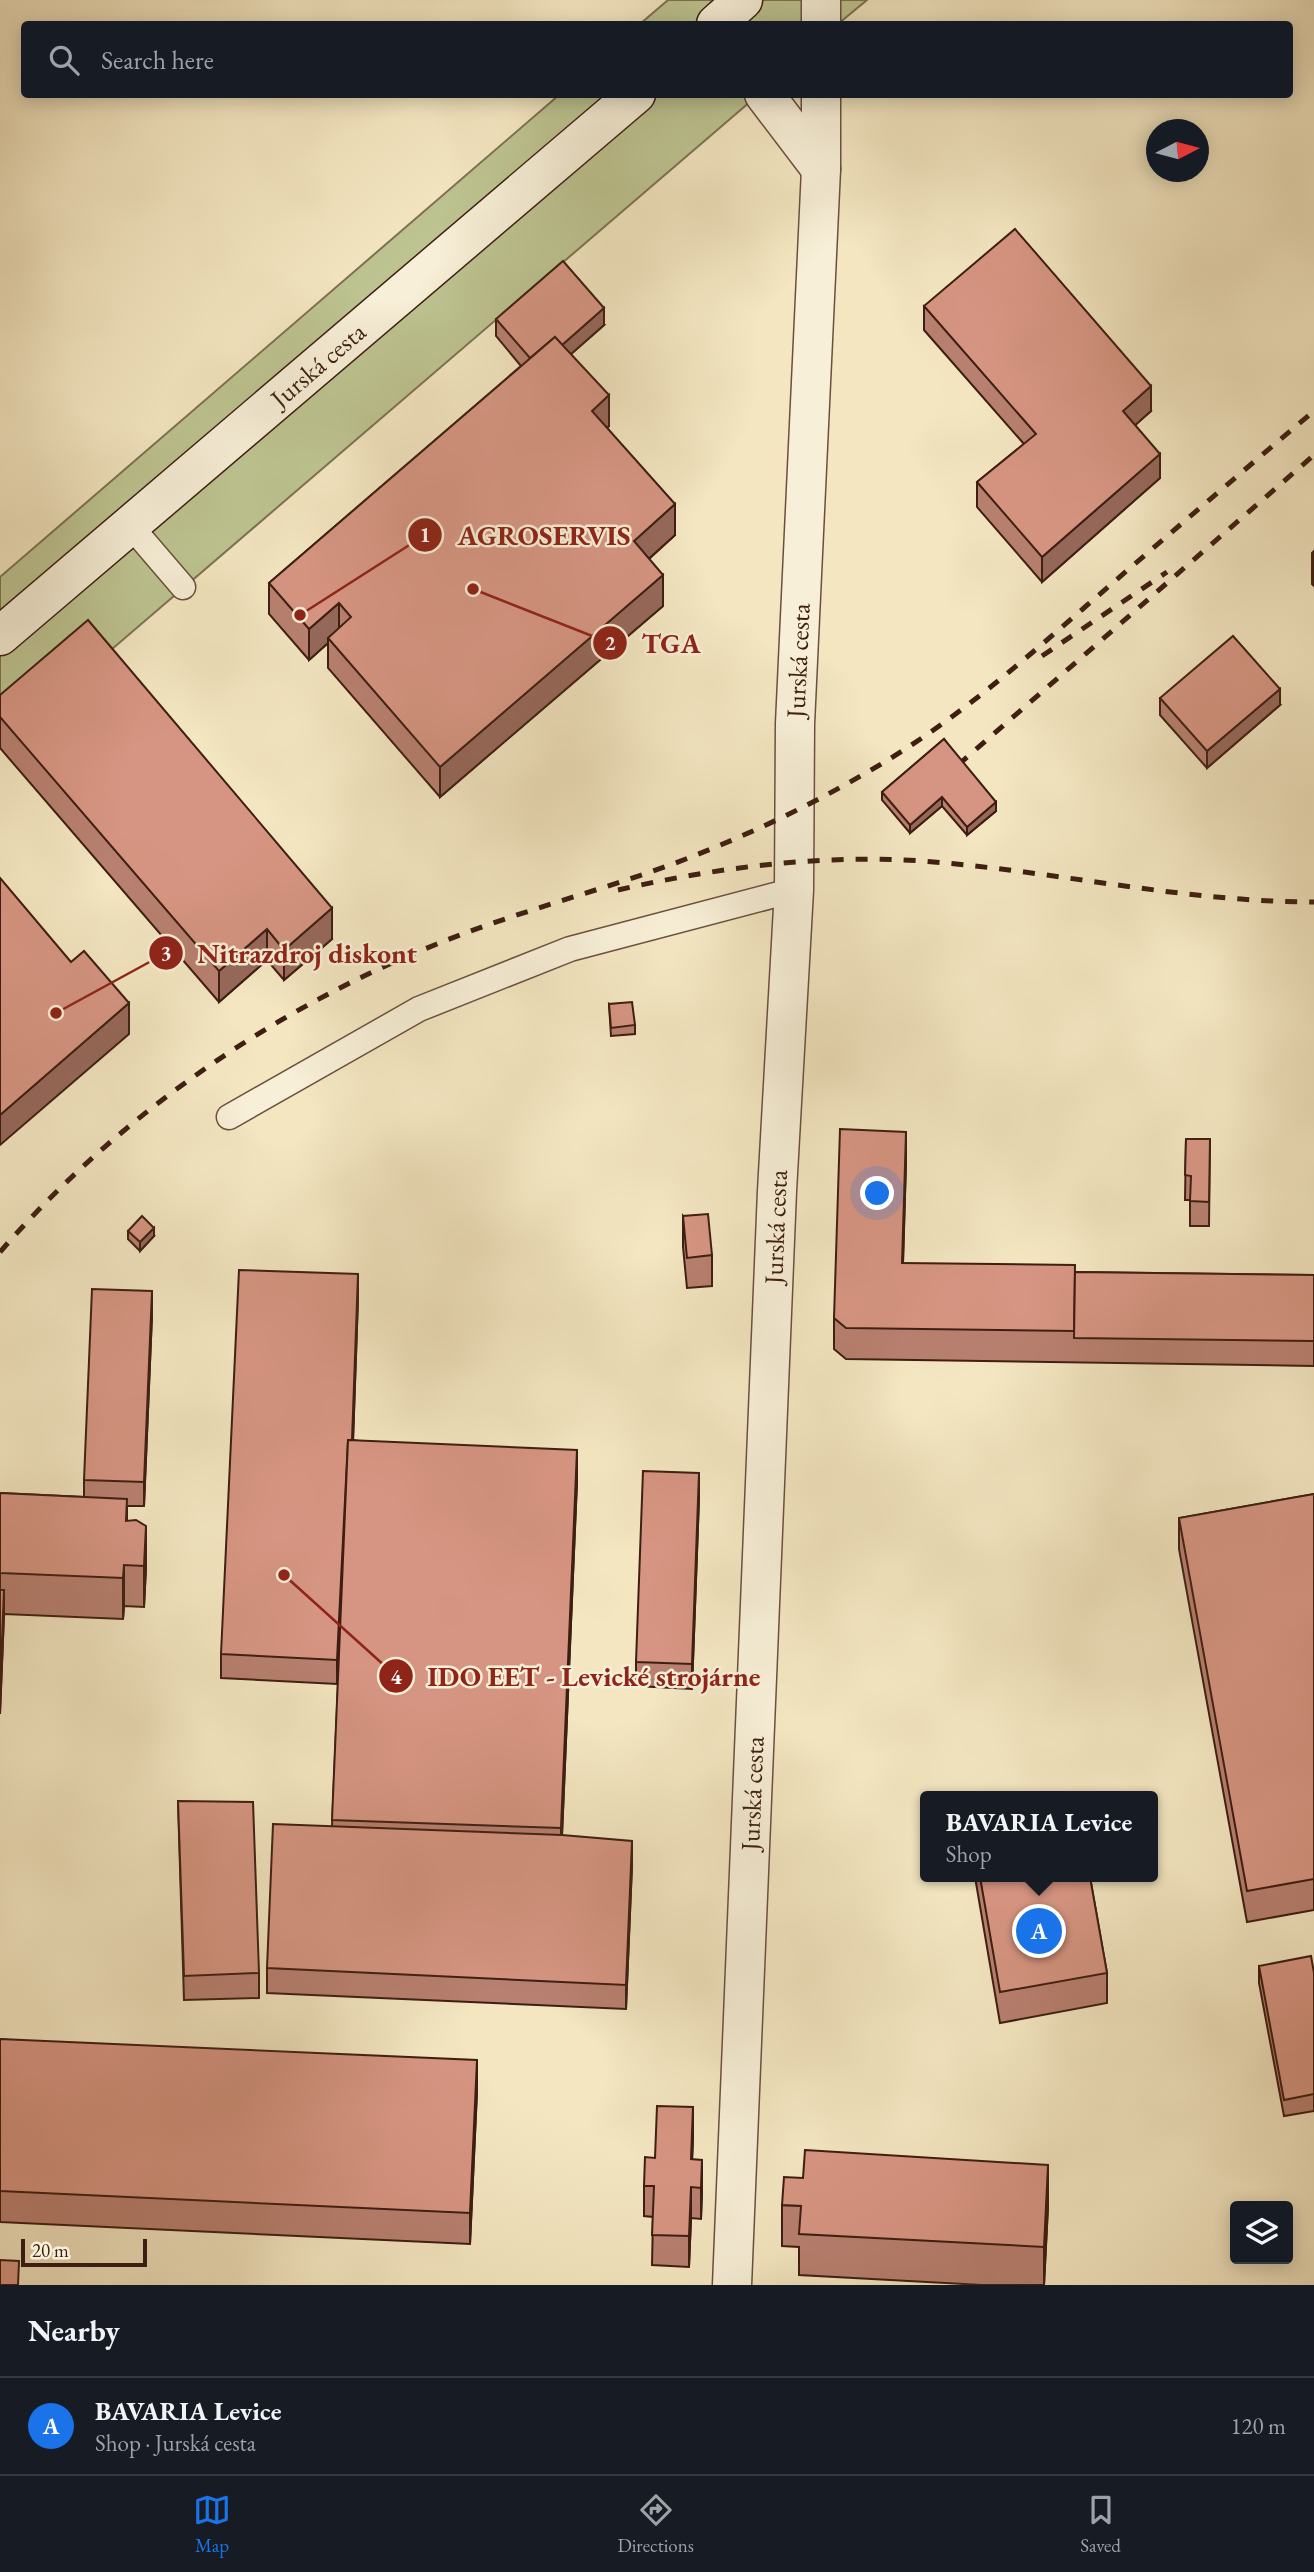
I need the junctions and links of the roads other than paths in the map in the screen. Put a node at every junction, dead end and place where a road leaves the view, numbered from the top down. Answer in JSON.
{"nodes":[{"id":1,"x":743,"y":0,"type":"edge"},
{"id":2,"x":821,"y":0,"type":"edge"},
{"id":3,"x":719,"y":21,"type":"edge"},
{"id":4,"x":821,"y":21,"type":"edge"},
{"id":5,"x":631,"y":98,"type":"edge"},
{"id":6,"x":767,"y":98,"type":"edge"},
{"id":7,"x":821,"y":98,"type":"edge"},
{"id":8,"x":821,"y":169,"type":"junction"},
{"id":9,"x":129,"y":524,"type":"junction"},
{"id":10,"x":183,"y":587,"type":"dead end"},
{"id":11,"x":0,"y":636,"type":"edge"},
{"id":12,"x":794,"y":890,"type":"junction"},
{"id":13,"x":229,"y":1117,"type":"dead end"},
{"id":14,"x":732,"y":2285,"type":"edge"}],
"edges":[{"from":1,"to":3,"type":"street"},
{"from":2,"to":4,"type":"street"},
{"from":5,"to":9,"type":"street","name":"Jurská cesta"},
{"from":6,"to":8,"type":"street"},
{"from":7,"to":8,"type":"street","name":"Jurská cesta"},
{"from":8,"to":12,"type":"street","name":"Jurská cesta"},
{"from":9,"to":10,"type":"lane"},
{"from":9,"to":11,"type":"street","name":"Jurská cesta"},
{"from":12,"to":13,"type":"lane"},
{"from":12,"to":14,"type":"street","name":"Jurská cesta"}]}
